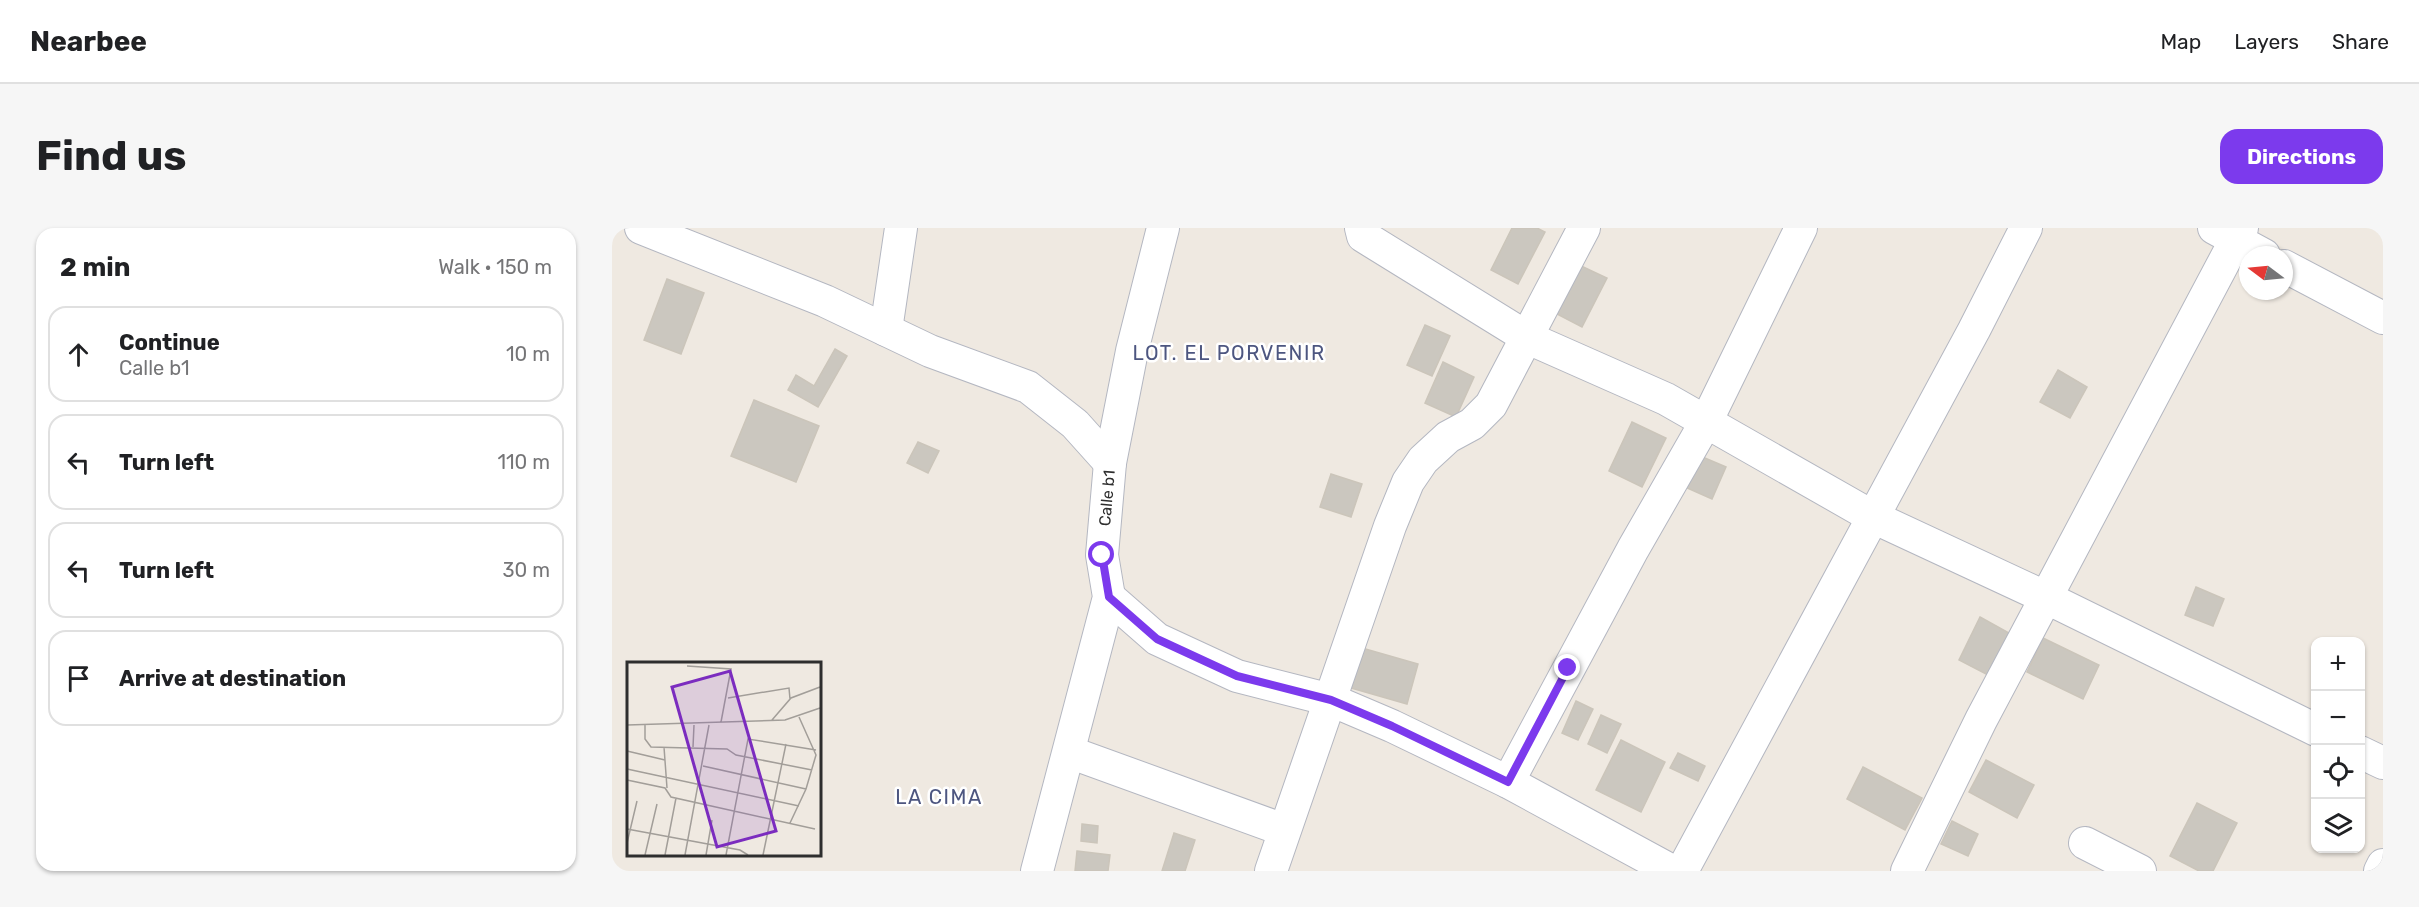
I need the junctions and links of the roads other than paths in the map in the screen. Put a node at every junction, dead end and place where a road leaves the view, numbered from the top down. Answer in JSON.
{"nodes":[{"id":1,"x":641,"y":228,"type":"edge"},
{"id":2,"x":901,"y":228,"type":"edge"},
{"id":3,"x":1163,"y":228,"type":"edge"},
{"id":4,"x":1361,"y":228,"type":"edge"},
{"id":5,"x":1584,"y":228,"type":"edge"},
{"id":6,"x":1802,"y":228,"type":"edge"},
{"id":7,"x":2026,"y":228,"type":"edge"},
{"id":8,"x":2230,"y":232,"type":"edge"},
{"id":9,"x":2251,"y":246,"type":"edge"},
{"id":10,"x":2293,"y":271,"type":"edge"},
{"id":11,"x":2383,"y":318,"type":"edge"},
{"id":12,"x":886,"y":330,"type":"junction"},
{"id":13,"x":1528,"y":338,"type":"junction"},
{"id":14,"x":1707,"y":420,"type":"junction"},
{"id":15,"x":1110,"y":463,"type":"junction"},
{"id":16,"x":1873,"y":517,"type":"junction"},
{"id":17,"x":1109,"y":597,"type":"junction"},
{"id":18,"x":2047,"y":598,"type":"junction"},
{"id":19,"x":1331,"y":700,"type":"junction"},
{"id":20,"x":2311,"y":728,"type":"edge"},
{"id":21,"x":1069,"y":752,"type":"junction"},
{"id":22,"x":2365,"y":754,"type":"edge"},
{"id":23,"x":2383,"y":763,"type":"edge"},
{"id":24,"x":1508,"y":782,"type":"junction"},
{"id":25,"x":1284,"y":830,"type":"junction"},
{"id":26,"x":2085,"y":843,"type":"dead end"},
{"id":27,"x":2383,"y":865,"type":"edge"},
{"id":28,"x":1037,"y":871,"type":"edge"},
{"id":29,"x":1271,"y":871,"type":"edge"},
{"id":30,"x":1672,"y":871,"type":"edge"},
{"id":31,"x":1682,"y":871,"type":"edge"},
{"id":32,"x":1907,"y":871,"type":"edge"},
{"id":33,"x":2140,"y":871,"type":"edge"},
{"id":34,"x":2380,"y":871,"type":"edge"}],
"edges":[{"from":1,"to":12,"type":"street"},
{"from":2,"to":12,"type":"street"},
{"from":3,"to":15,"type":"street","name":"Calle b1"},
{"from":4,"to":13,"type":"street"},
{"from":5,"to":13,"type":"street"},
{"from":6,"to":14,"type":"street"},
{"from":7,"to":16,"type":"street"},
{"from":8,"to":9,"type":"street"},
{"from":8,"to":18,"type":"street"},
{"from":10,"to":11,"type":"street"},
{"from":12,"to":15,"type":"street"},
{"from":13,"to":14,"type":"street"},
{"from":13,"to":19,"type":"street"},
{"from":14,"to":16,"type":"street"},
{"from":14,"to":24,"type":"street"},
{"from":15,"to":17,"type":"street","name":"Calle b1"},
{"from":16,"to":18,"type":"street"},
{"from":16,"to":31,"type":"street"},
{"from":17,"to":19,"type":"street"},
{"from":17,"to":21,"type":"street","name":"Calle b1"},
{"from":18,"to":20,"type":"street"},
{"from":18,"to":32,"type":"street"},
{"from":19,"to":24,"type":"street"},
{"from":19,"to":25,"type":"street"},
{"from":21,"to":25,"type":"street"},
{"from":21,"to":28,"type":"street","name":"Calle b1"},
{"from":22,"to":23,"type":"street"},
{"from":24,"to":30,"type":"street"},
{"from":25,"to":29,"type":"street"},
{"from":26,"to":33,"type":"street"},
{"from":27,"to":34,"type":"street"}]}
